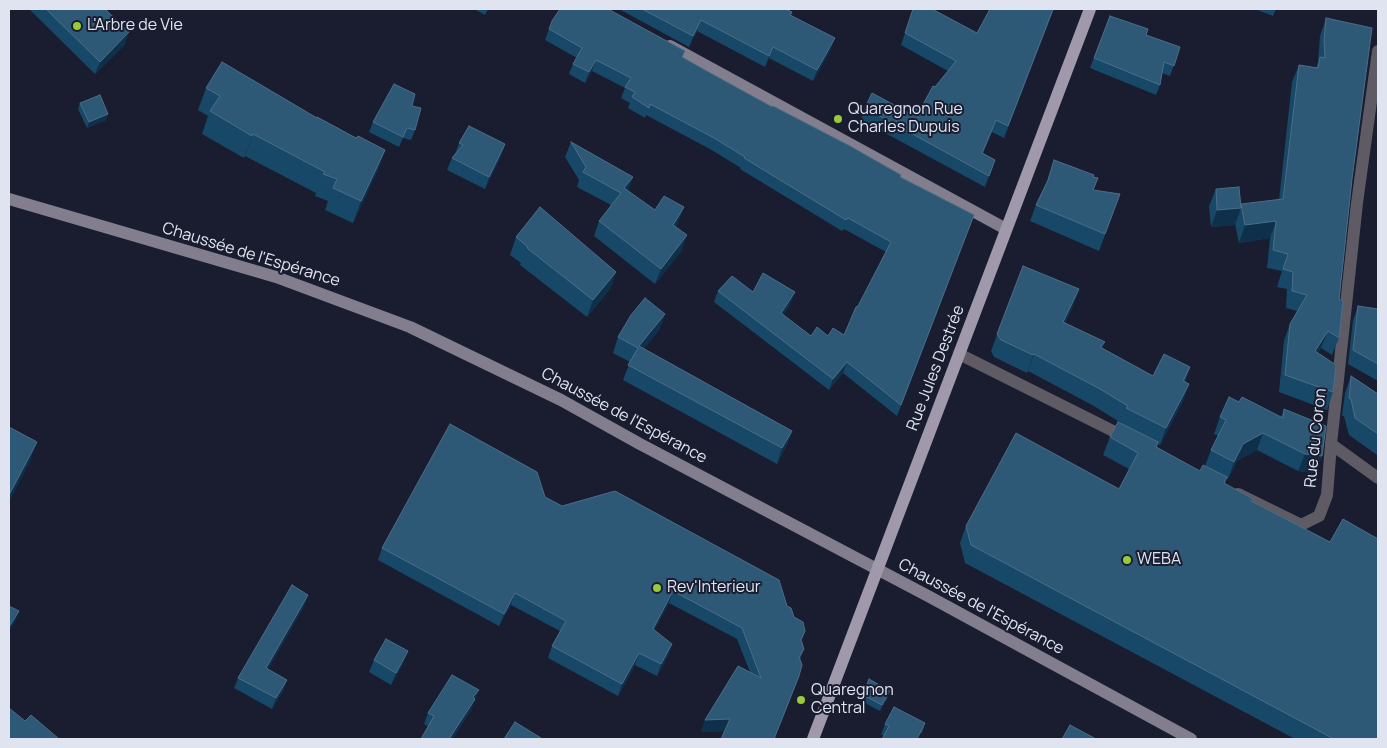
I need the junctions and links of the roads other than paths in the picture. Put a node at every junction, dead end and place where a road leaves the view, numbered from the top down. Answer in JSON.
{"nodes":[{"id":1,"x":1090,"y":9,"type":"edge"},
{"id":2,"x":662,"y":42,"type":"edge"},
{"id":3,"x":1378,"y":51,"type":"edge"},
{"id":4,"x":9,"y":199,"type":"edge"},
{"id":5,"x":1006,"y":229,"type":"junction"},
{"id":6,"x":959,"y":354,"type":"junction"},
{"id":7,"x":1137,"y":443,"type":"edge"},
{"id":8,"x":1331,"y":444,"type":"junction"},
{"id":9,"x":1378,"y":478,"type":"edge"},
{"id":10,"x":1226,"y":488,"type":"edge"},
{"id":11,"x":877,"y":570,"type":"junction"},
{"id":12,"x":813,"y":739,"type":"edge"},
{"id":13,"x":1191,"y":739,"type":"edge"}],
"edges":[{"from":1,"to":5,"type":"main road","name":"Rue Jules Destrée"},
{"from":2,"to":5,"type":"main road"},
{"from":3,"to":8,"type":"street","name":"Rue du Coron"},
{"from":4,"to":11,"type":"main road","name":"Chaussée de l'Espérance"},
{"from":5,"to":6,"type":"main road","name":"Rue Jules Destrée"},
{"from":6,"to":7,"type":"street"},
{"from":6,"to":11,"type":"main road","name":"Rue Jules Destrée"},
{"from":8,"to":9,"type":"street"},
{"from":8,"to":10,"type":"street","name":"Rue du Coron"},
{"from":11,"to":12,"type":"main road","name":"Rue Jules Destrée"},
{"from":11,"to":13,"type":"main road","name":"Chaussée de l'Espérance"}]}
